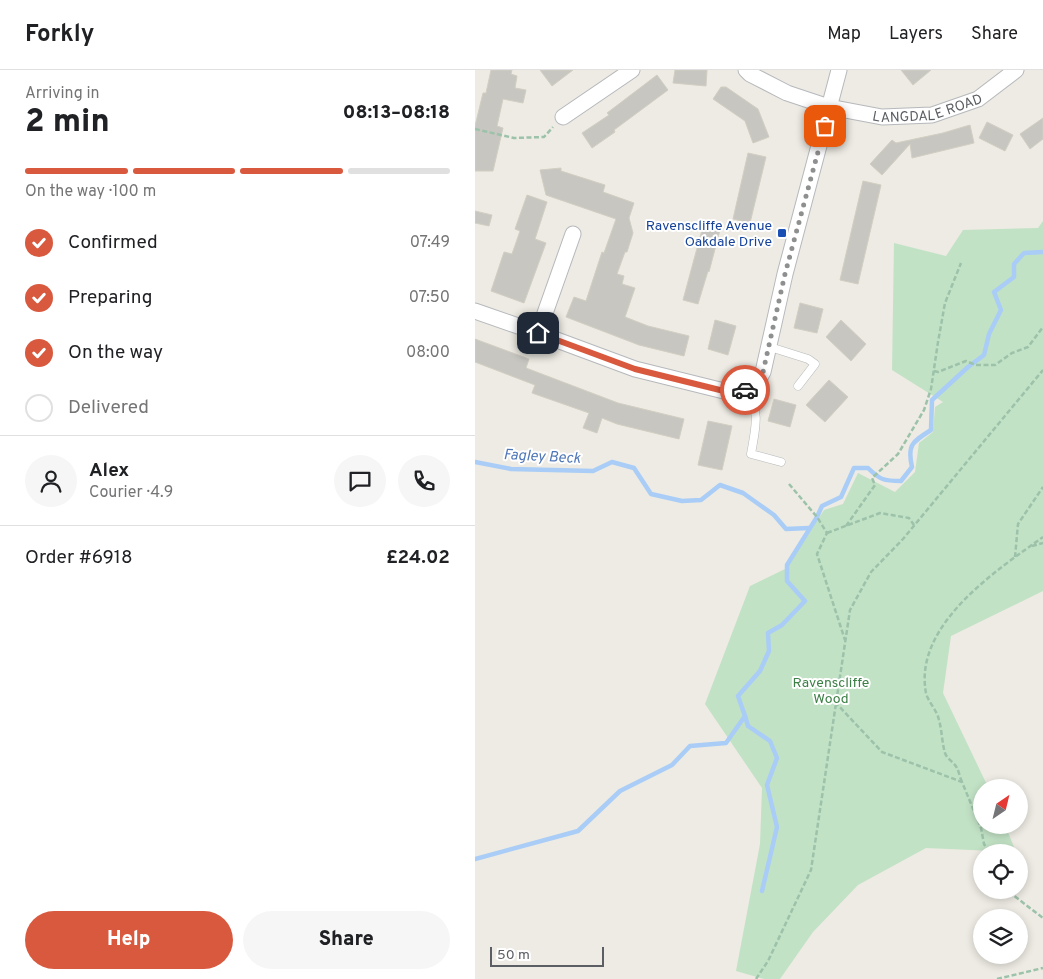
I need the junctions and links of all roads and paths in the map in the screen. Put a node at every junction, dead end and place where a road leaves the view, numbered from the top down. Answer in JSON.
{"nodes":[{"id":1,"x":632,"y":70,"type":"edge"},
{"id":2,"x":746,"y":70,"type":"edge"},
{"id":3,"x":839,"y":70,"type":"edge"},
{"id":4,"x":1016,"y":70,"type":"edge"},
{"id":5,"x":829,"y":107,"type":"junction"},
{"id":6,"x":563,"y":117,"type":"joint"},
{"id":7,"x":475,"y":130,"type":"edge"},
{"id":8,"x":573,"y":234,"type":"dead end"},
{"id":9,"x":961,"y":263,"type":"dead end"},
{"id":10,"x":475,"y":311,"type":"edge"},
{"id":11,"x":1043,"y":327,"type":"edge"},
{"id":12,"x":538,"y":333,"type":"junction"},
{"id":13,"x":769,"y":347,"type":"junction"},
{"id":14,"x":1043,"y":370,"type":"edge"},
{"id":15,"x":934,"y":371,"type":"junction"},
{"id":16,"x":798,"y":386,"type":"dead end"},
{"id":17,"x":747,"y":390,"type":"junction"},
{"id":18,"x":781,"y":462,"type":"dead end"},
{"id":19,"x":789,"y":484,"type":"dead end"},
{"id":20,"x":1043,"y":487,"type":"edge"},
{"id":21,"x":914,"y":524,"type":"junction"},
{"id":22,"x":846,"y":526,"type":"junction"},
{"id":23,"x":827,"y":533,"type":"junction"},
{"id":24,"x":1043,"y":537,"type":"edge"},
{"id":25,"x":1043,"y":543,"type":"edge"},
{"id":26,"x":1030,"y":546,"type":"junction"},
{"id":27,"x":1015,"y":558,"type":"junction"},
{"id":28,"x":845,"y":641,"type":"junction"},
{"id":29,"x":835,"y":702,"type":"junction"},
{"id":30,"x":962,"y":782,"type":"junction"},
{"id":31,"x":983,"y":844,"type":"edge"},
{"id":32,"x":1018,"y":899,"type":"edge"},
{"id":33,"x":1043,"y":918,"type":"edge"},
{"id":34,"x":1043,"y":968,"type":"edge"},
{"id":35,"x":756,"y":979,"type":"edge"},
{"id":36,"x":997,"y":979,"type":"edge"}],
"edges":[{"from":1,"to":6,"type":"street"},
{"from":2,"to":5,"type":"street","name":"LANGDALE ROAD"},
{"from":3,"to":5,"type":"street"},
{"from":4,"to":5,"type":"street","name":"LANGDALE ROAD"},
{"from":5,"to":13,"type":"street"},
{"from":6,"to":7,"type":"path"},
{"from":8,"to":12,"type":"street"},
{"from":9,"to":15,"type":"path"},
{"from":10,"to":12,"type":"street"},
{"from":11,"to":15,"type":"path"},
{"from":12,"to":17,"type":"street"},
{"from":13,"to":16,"type":"lane"},
{"from":13,"to":17,"type":"street"},
{"from":14,"to":21,"type":"path"},
{"from":15,"to":22,"type":"path"},
{"from":17,"to":18,"type":"lane"},
{"from":19,"to":23,"type":"path"},
{"from":20,"to":27,"type":"path"},
{"from":21,"to":22,"type":"path"},
{"from":21,"to":28,"type":"path"},
{"from":22,"to":23,"type":"path"},
{"from":23,"to":28,"type":"path"},
{"from":24,"to":26,"type":"path"},
{"from":25,"to":26,"type":"path"},
{"from":26,"to":27,"type":"path"},
{"from":27,"to":30,"type":"path"},
{"from":28,"to":29,"type":"path"},
{"from":29,"to":30,"type":"path"},
{"from":29,"to":35,"type":"path"},
{"from":30,"to":31,"type":"path"},
{"from":32,"to":33,"type":"path"},
{"from":34,"to":36,"type":"path"}]}
